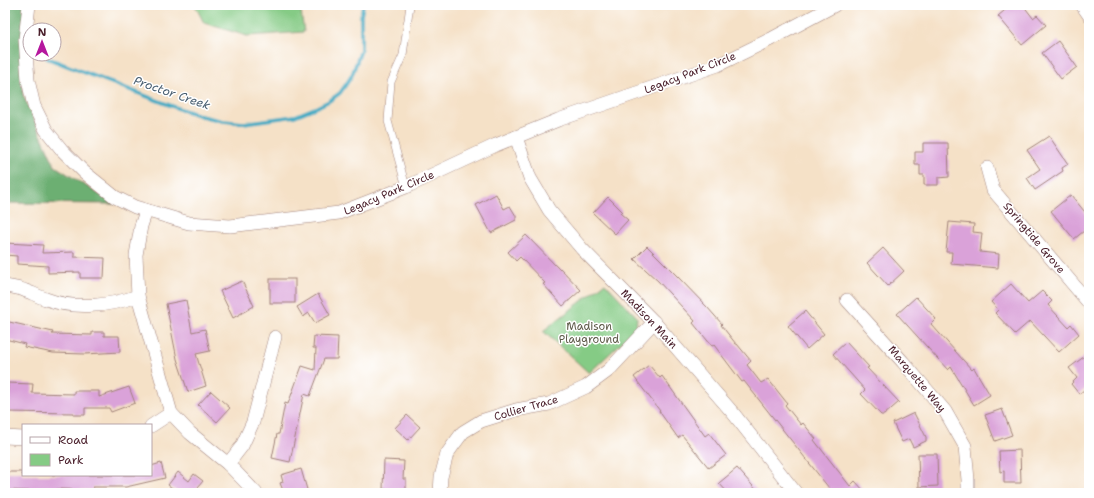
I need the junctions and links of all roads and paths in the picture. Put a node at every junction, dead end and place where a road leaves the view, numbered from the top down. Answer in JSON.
{"nodes":[{"id":1,"x":29,"y":5,"type":"edge"},
{"id":2,"x":410,"y":5,"type":"edge"},
{"id":3,"x":835,"y":5,"type":"edge"},
{"id":4,"x":1082,"y":5,"type":"edge"},
{"id":5,"x":1089,"y":15,"type":"edge"},
{"id":6,"x":516,"y":137,"type":"junction"},
{"id":7,"x":987,"y":168,"type":"dead end"},
{"id":8,"x":406,"y":187,"type":"junction"},
{"id":9,"x":146,"y":211,"type":"junction"},
{"id":10,"x":5,"y":286,"type":"edge"},
{"id":11,"x":138,"y":296,"type":"junction"},
{"id":12,"x":847,"y":300,"type":"dead end"},
{"id":13,"x":1089,"y":303,"type":"edge"},
{"id":14,"x":654,"y":322,"type":"junction"},
{"id":15,"x":275,"y":337,"type":"dead end"},
{"id":16,"x":171,"y":413,"type":"junction"},
{"id":17,"x":152,"y":425,"type":"edge"},
{"id":18,"x":5,"y":437,"type":"edge"},
{"id":19,"x":22,"y":438,"type":"edge"},
{"id":20,"x":228,"y":464,"type":"junction"},
{"id":21,"x":256,"y":493,"type":"edge"},
{"id":22,"x":440,"y":493,"type":"edge"},
{"id":23,"x":796,"y":493,"type":"edge"},
{"id":24,"x":968,"y":493,"type":"edge"}],
"edges":[{"from":1,"to":9,"type":"street","name":"Legacy Park Circle"},
{"from":2,"to":8,"type":"lane"},
{"from":3,"to":6,"type":"street","name":"Legacy Park Circle"},
{"from":4,"to":5,"type":"street"},
{"from":6,"to":8,"type":"street","name":"Legacy Park Circle"},
{"from":6,"to":14,"type":"street","name":"Madison Main"},
{"from":7,"to":13,"type":"street","name":"Springtide Grove"},
{"from":8,"to":9,"type":"street","name":"Legacy Park Circle"},
{"from":9,"to":11,"type":"street"},
{"from":10,"to":11,"type":"street"},
{"from":11,"to":16,"type":"street"},
{"from":12,"to":24,"type":"street","name":"Marquette Way"},
{"from":14,"to":22,"type":"street","name":"Collier Trace"},
{"from":14,"to":23,"type":"street","name":"Madison Main"},
{"from":15,"to":20,"type":"street"},
{"from":16,"to":17,"type":"street"},
{"from":16,"to":20,"type":"street"},
{"from":18,"to":19,"type":"street"},
{"from":20,"to":21,"type":"street"}]}
